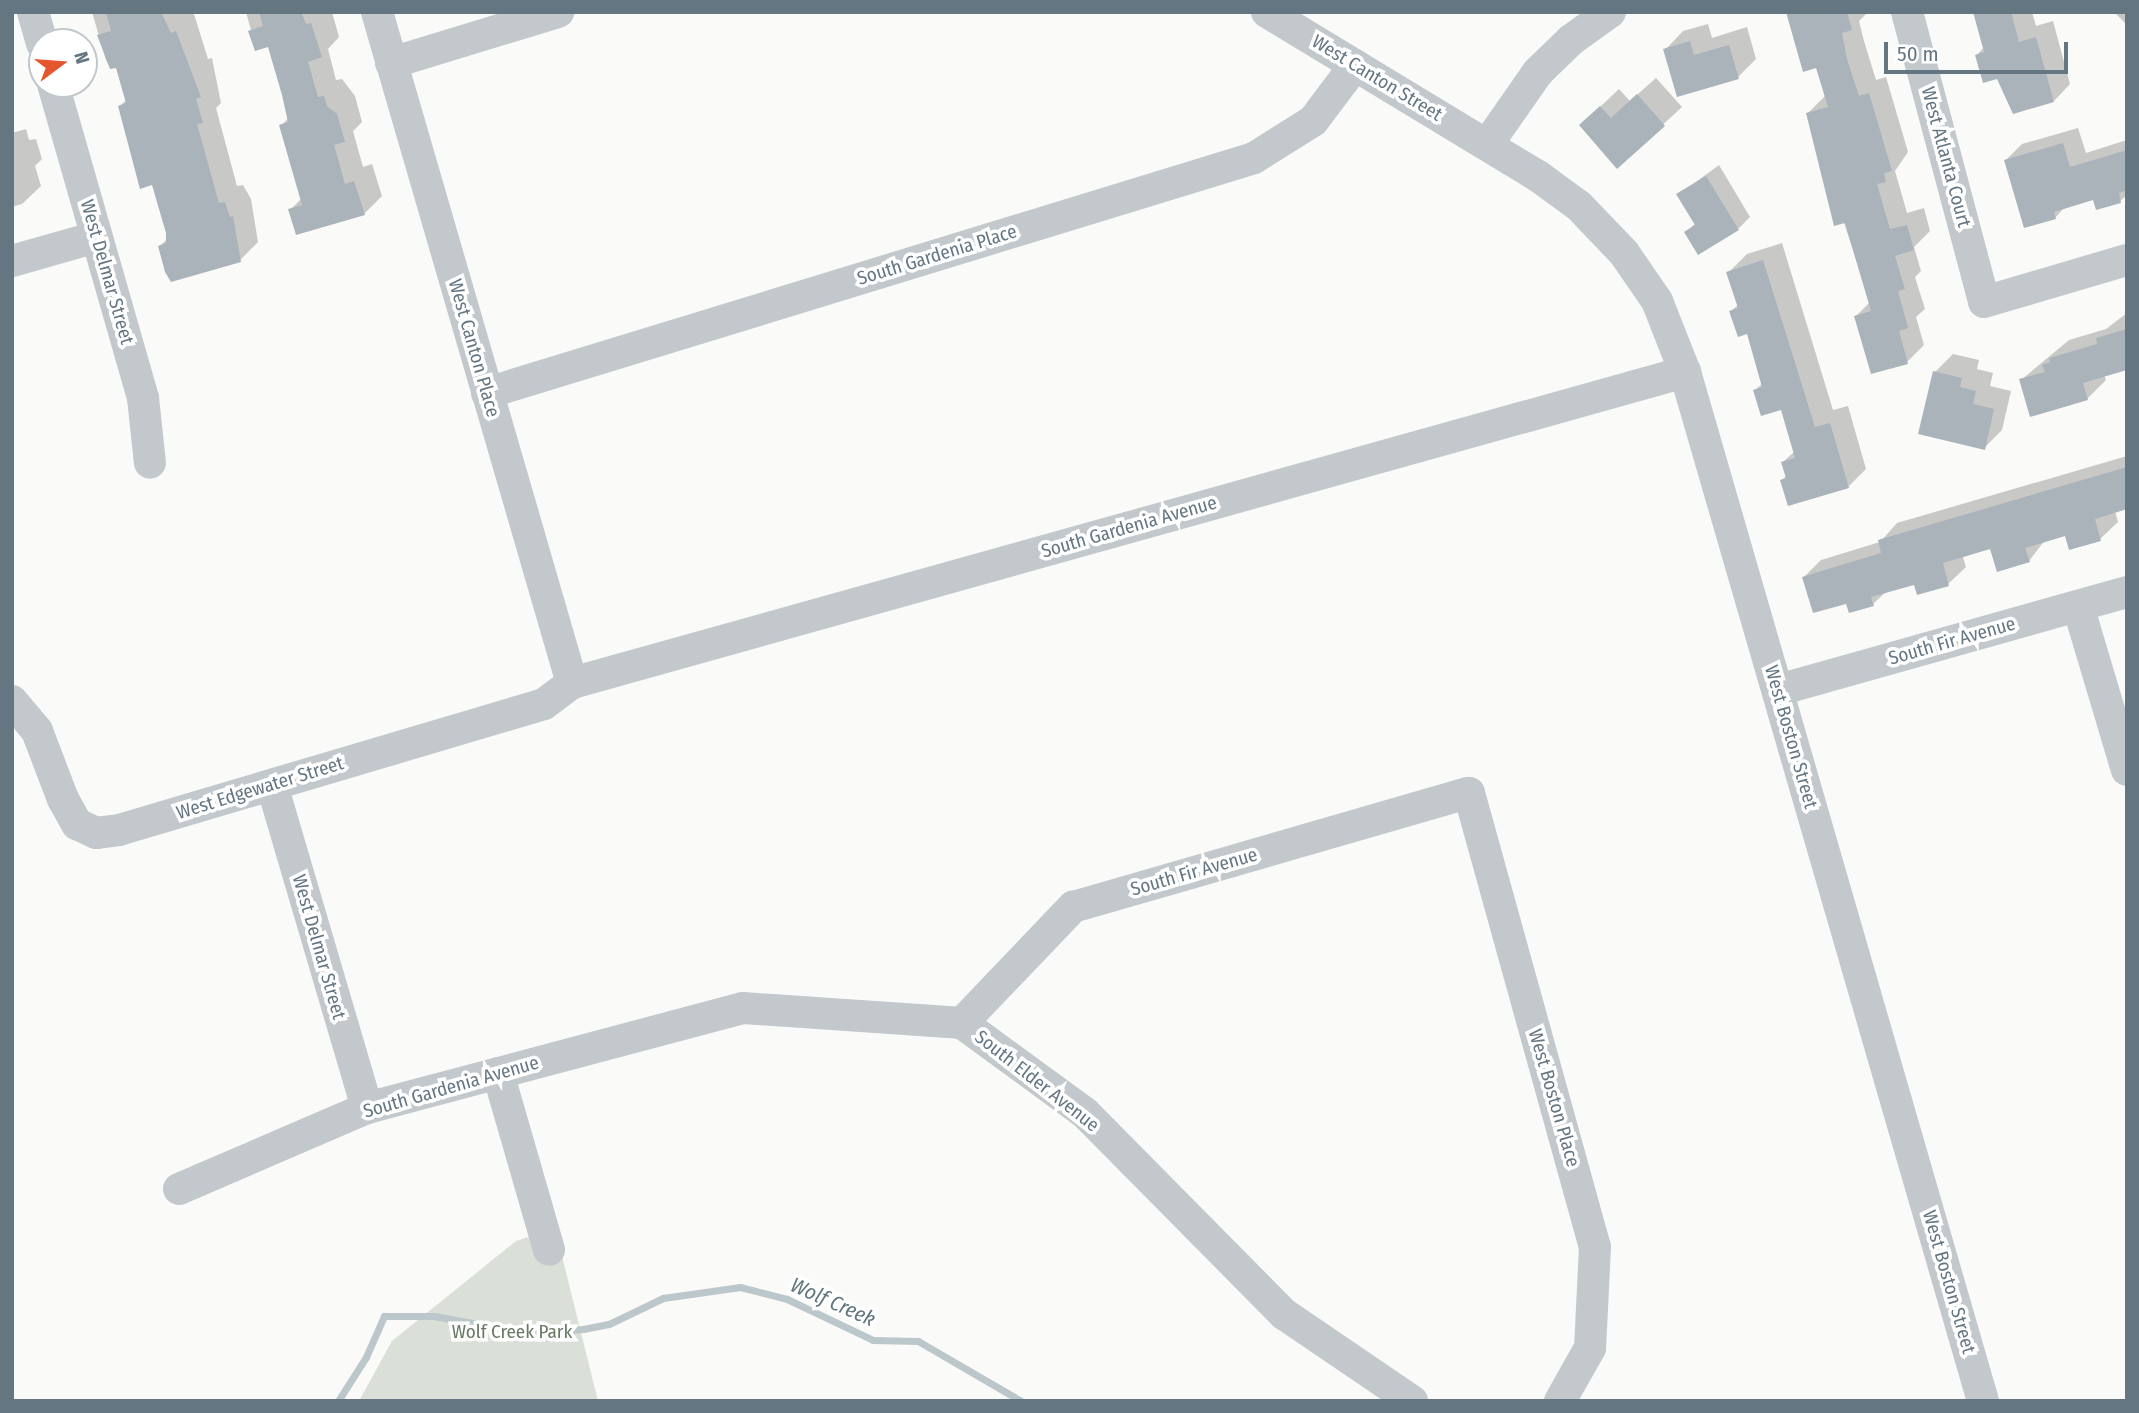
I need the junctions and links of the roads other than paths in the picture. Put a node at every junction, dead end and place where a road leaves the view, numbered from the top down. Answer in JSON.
{"nodes":[{"id":1,"x":377,"y":12,"type":"edge"},
{"id":2,"x":558,"y":12,"type":"edge"},
{"id":3,"x":1267,"y":12,"type":"edge"},
{"id":4,"x":1610,"y":12,"type":"edge"},
{"id":5,"x":1907,"y":12,"type":"edge"},
{"id":6,"x":391,"y":63,"type":"junction"},
{"id":7,"x":1355,"y":65,"type":"junction"},
{"id":8,"x":57,"y":98,"type":"edge"},
{"id":9,"x":1487,"y":145,"type":"junction"},
{"id":10,"x":96,"y":237,"type":"junction"},
{"id":11,"x":2127,"y":260,"type":"edge"},
{"id":12,"x":12,"y":261,"type":"edge"},
{"id":13,"x":1685,"y":372,"type":"junction"},
{"id":14,"x":486,"y":393,"type":"junction"},
{"id":15,"x":150,"y":463,"type":"dead end"},
{"id":16,"x":2127,"y":592,"type":"edge"},
{"id":17,"x":2078,"y":606,"type":"junction"},
{"id":18,"x":572,"y":683,"type":"junction"},
{"id":19,"x":1777,"y":690,"type":"junction"},
{"id":20,"x":12,"y":701,"type":"edge"},
{"id":21,"x":2127,"y":770,"type":"edge"},
{"id":22,"x":272,"y":785,"type":"junction"},
{"id":23,"x":1469,"y":793,"type":"joint"},
{"id":24,"x":962,"y":1023,"type":"junction"},
{"id":25,"x":609,"y":1044,"type":"joint"},
{"id":26,"x":498,"y":1073,"type":"junction"},
{"id":27,"x":367,"y":1108,"type":"junction"},
{"id":28,"x":179,"y":1189,"type":"dead end"},
{"id":29,"x":549,"y":1250,"type":"dead end"},
{"id":30,"x":1412,"y":1401,"type":"edge"},
{"id":31,"x":1560,"y":1401,"type":"edge"},
{"id":32,"x":1983,"y":1401,"type":"edge"}],
"edges":[{"from":1,"to":6,"type":"street","name":"West Canton Place"},
{"from":2,"to":6,"type":"street"},
{"from":3,"to":7,"type":"street","name":"West Canton Street"},
{"from":4,"to":9,"type":"street"},
{"from":5,"to":11,"type":"street","name":"West Atlanta Court"},
{"from":6,"to":14,"type":"street","name":"West Canton Place"},
{"from":7,"to":9,"type":"street","name":"West Canton Street"},
{"from":7,"to":14,"type":"street","name":"South Gardenia Place"},
{"from":8,"to":10,"type":"street","name":"West Delmar Street"},
{"from":9,"to":13,"type":"street","name":"West Boston Street"},
{"from":10,"to":12,"type":"street"},
{"from":10,"to":15,"type":"street","name":"West Delmar Street"},
{"from":13,"to":18,"type":"street","name":"South Gardenia Avenue"},
{"from":13,"to":19,"type":"street","name":"West Boston Street"},
{"from":14,"to":18,"type":"street","name":"West Canton Place"},
{"from":16,"to":17,"type":"street","name":"South Fir Avenue"},
{"from":17,"to":19,"type":"street","name":"South Fir Avenue"},
{"from":17,"to":21,"type":"street"},
{"from":18,"to":22,"type":"street","name":"West Edgewater Street"},
{"from":19,"to":32,"type":"street","name":"West Boston Street"},
{"from":20,"to":22,"type":"street","name":"West Edgewater Street"},
{"from":22,"to":27,"type":"street","name":"West Delmar Street"},
{"from":23,"to":24,"type":"street","name":"South Fir Avenue"},
{"from":23,"to":31,"type":"street","name":"West Boston Place"},
{"from":24,"to":25,"type":"street","name":"South Elder Avenue"},
{"from":24,"to":30,"type":"street","name":"South Elder Avenue"},
{"from":25,"to":26,"type":"street","name":"South Gardenia Avenue"},
{"from":26,"to":27,"type":"street","name":"South Gardenia Avenue"},
{"from":26,"to":29,"type":"street"},
{"from":27,"to":28,"type":"street","name":"South Gardenia Avenue"}]}
